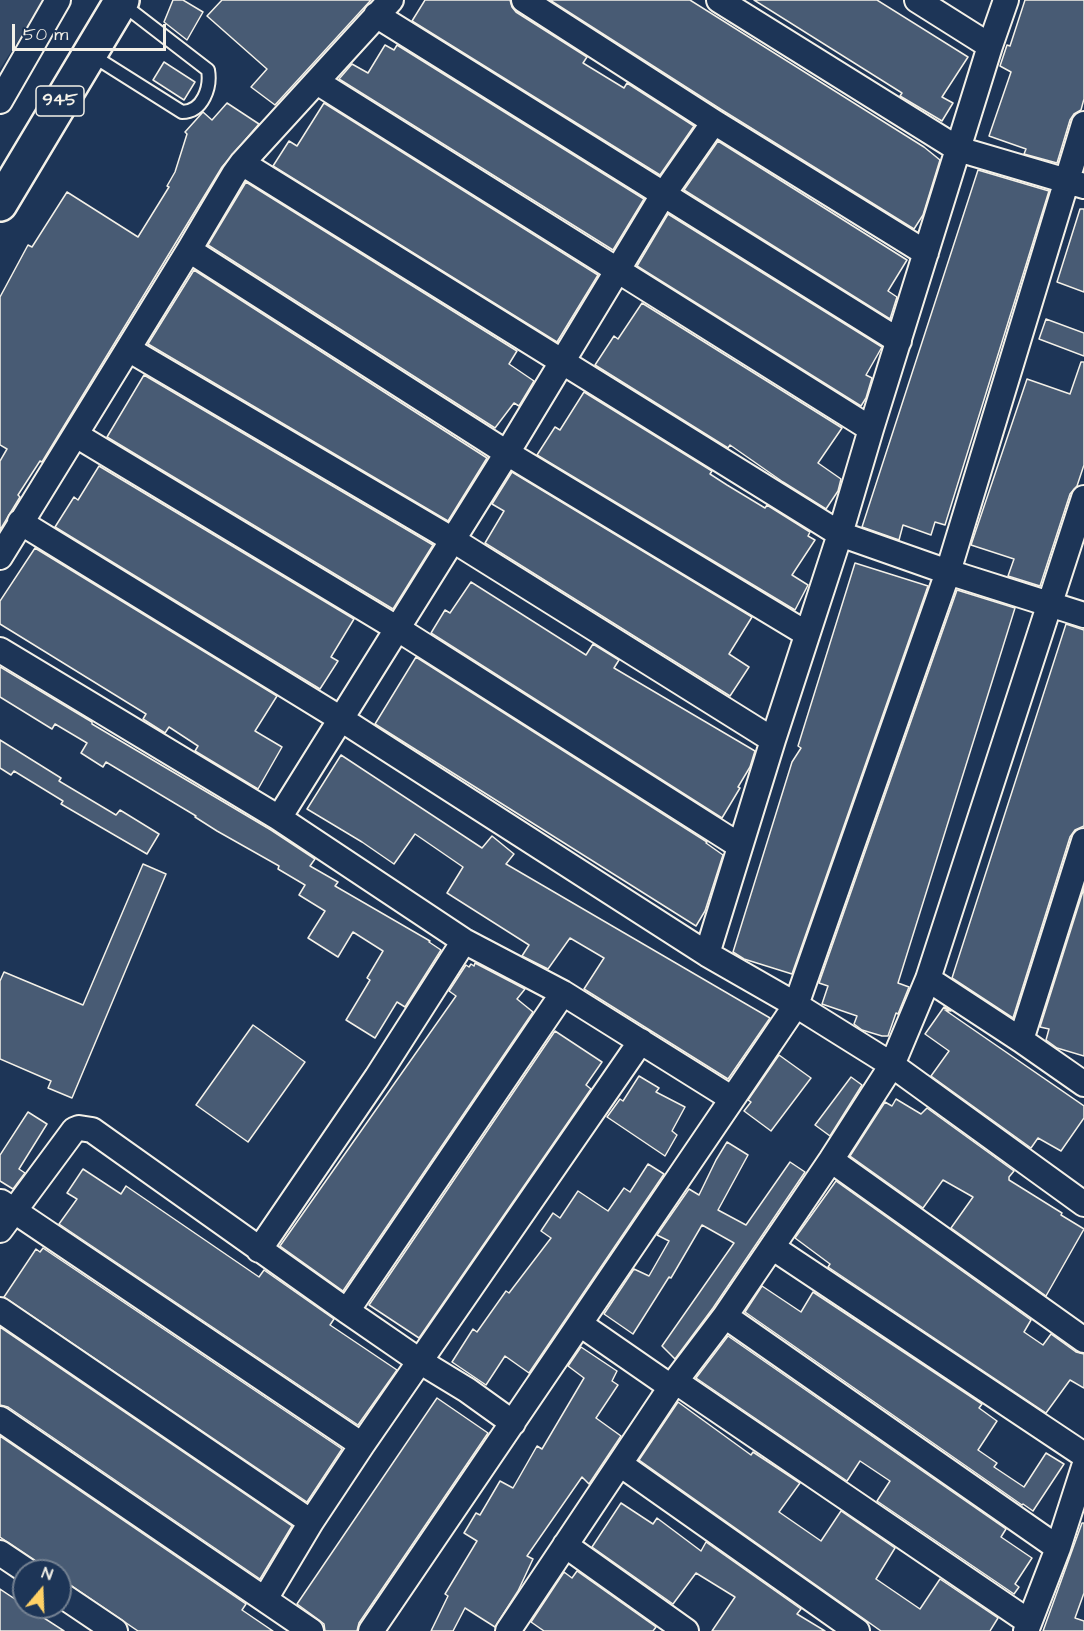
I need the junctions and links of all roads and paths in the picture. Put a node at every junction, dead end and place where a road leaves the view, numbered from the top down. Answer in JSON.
{"nodes":[{"id":1,"x":58,"y":0,"type":"edge"},
{"id":2,"x":524,"y":0,"type":"edge"},
{"id":3,"x":719,"y":0,"type":"edge"},
{"id":4,"x":917,"y":0,"type":"edge"},
{"id":5,"x":1006,"y":0,"type":"edge"},
{"id":6,"x":122,"y":1,"type":"edge"},
{"id":7,"x":384,"y":8,"type":"edge"},
{"id":8,"x":990,"y":46,"type":"junction"},
{"id":9,"x":89,"y":53,"type":"junction"},
{"id":10,"x":317,"y":82,"type":"junction"},
{"id":11,"x":0,"y":101,"type":"edge"},
{"id":12,"x":714,"y":122,"type":"junction"},
{"id":13,"x":1084,"y":124,"type":"edge"},
{"id":14,"x":958,"y":149,"type":"junction"},
{"id":15,"x":242,"y":163,"type":"junction"},
{"id":16,"x":1075,"y":184,"type":"edge"},
{"id":17,"x":663,"y":195,"type":"junction"},
{"id":18,"x":0,"y":204,"type":"edge"},
{"id":19,"x":189,"y":250,"type":"junction"},
{"id":20,"x":926,"y":253,"type":"junction"},
{"id":21,"x":618,"y":272,"type":"junction"},
{"id":22,"x":899,"y":341,"type":"junction"},
{"id":23,"x":128,"y":349,"type":"junction"},
{"id":24,"x":562,"y":361,"type":"junction"},
{"id":25,"x":871,"y":429,"type":"junction"},
{"id":26,"x":76,"y":435,"type":"junction"},
{"id":27,"x":507,"y":453,"type":"junction"},
{"id":28,"x":1084,"y":498,"type":"edge"},
{"id":29,"x":20,"y":522,"type":"junction"},
{"id":30,"x":840,"y":534,"type":"junction"},
{"id":31,"x":453,"y":540,"type":"junction"},
{"id":32,"x":0,"y":557,"type":"edge"},
{"id":33,"x":948,"y":572,"type":"junction"},
{"id":34,"x":1050,"y":604,"type":"junction"},
{"id":35,"x":1084,"y":615,"type":"edge"},
{"id":36,"x":398,"y":628,"type":"junction"},
{"id":37,"x":807,"y":634,"type":"junction"},
{"id":38,"x":0,"y":650,"type":"edge"},
{"id":39,"x":341,"y":719,"type":"junction"},
{"id":40,"x":773,"y":740,"type":"junction"},
{"id":41,"x":279,"y":818,"type":"junction"},
{"id":42,"x":1084,"y":840,"type":"edge"},
{"id":43,"x":740,"y":846,"type":"junction"},
{"id":44,"x":464,"y":941,"type":"junction"},
{"id":45,"x":707,"y":954,"type":"junction"},
{"id":46,"x":928,"y":979,"type":"junction"},
{"id":47,"x":563,"y":993,"type":"junction"},
{"id":48,"x":796,"y":1005,"type":"junction"},
{"id":49,"x":1021,"y":1040,"type":"junction"},
{"id":50,"x":641,"y":1041,"type":"junction"},
{"id":51,"x":892,"y":1065,"type":"junction"},
{"id":52,"x":1084,"y":1084,"type":"edge"},
{"id":53,"x":731,"y":1098,"type":"junction"},
{"id":54,"x":831,"y":1160,"type":"junction"},
{"id":55,"x":1084,"y":1204,"type":"edge"},
{"id":56,"x":7,"y":1206,"type":"edge"},
{"id":57,"x":0,"y":1230,"type":"edge"},
{"id":58,"x":772,"y":1247,"type":"junction"},
{"id":59,"x":259,"y":1250,"type":"junction"},
{"id":60,"x":0,"y":1310,"type":"edge"},
{"id":61,"x":347,"y":1311,"type":"junction"},
{"id":62,"x":725,"y":1316,"type":"junction"},
{"id":63,"x":580,"y":1324,"type":"junction"},
{"id":64,"x":1084,"y":1340,"type":"edge"},
{"id":65,"x":421,"y":1362,"type":"junction"},
{"id":66,"x":673,"y":1384,"type":"junction"},
{"id":67,"x":0,"y":1419,"type":"edge"},
{"id":68,"x":513,"y":1423,"type":"junction"},
{"id":69,"x":362,"y":1445,"type":"junction"},
{"id":70,"x":1084,"y":1455,"type":"edge"},
{"id":71,"x":620,"y":1464,"type":"junction"},
{"id":72,"x":1084,"y":1467,"type":"edge"},
{"id":73,"x":311,"y":1522,"type":"junction"},
{"id":74,"x":565,"y":1545,"type":"junction"},
{"id":75,"x":1058,"y":1548,"type":"junction"},
{"id":76,"x":265,"y":1599,"type":"junction"},
{"id":77,"x":72,"y":1602,"type":"edge"},
{"id":78,"x":1027,"y":1627,"type":"edge"},
{"id":79,"x":514,"y":1629,"type":"edge"},
{"id":80,"x":115,"y":1631,"type":"edge"},
{"id":81,"x":311,"y":1631,"type":"edge"},
{"id":82,"x":371,"y":1631,"type":"edge"},
{"id":83,"x":686,"y":1631,"type":"edge"},
{"id":84,"x":857,"y":1631,"type":"edge"}],
"edges":[{"from":1,"to":11,"type":"street"},
{"from":2,"to":12,"type":"street"},
{"from":3,"to":14,"type":"street"},
{"from":4,"to":8,"type":"street"},
{"from":5,"to":8,"type":"street"},
{"from":6,"to":9,"type":"main road","number":"945"},
{"from":6,"to":9,"type":"lane"},
{"from":7,"to":10,"type":"street"},
{"from":7,"to":17,"type":"street"},
{"from":8,"to":14,"type":"street"},
{"from":9,"to":18,"type":"main road","number":"945"},
{"from":10,"to":15,"type":"street"},
{"from":10,"to":21,"type":"street"},
{"from":12,"to":17,"type":"street"},
{"from":12,"to":20,"type":"street"},
{"from":13,"to":16,"type":"street"},
{"from":14,"to":16,"type":"street"},
{"from":14,"to":20,"type":"street"},
{"from":15,"to":19,"type":"street"},
{"from":15,"to":24,"type":"street"},
{"from":16,"to":33,"type":"street"},
{"from":17,"to":21,"type":"street"},
{"from":17,"to":22,"type":"street"},
{"from":19,"to":23,"type":"street"},
{"from":19,"to":27,"type":"street"},
{"from":20,"to":22,"type":"street"},
{"from":21,"to":24,"type":"street"},
{"from":21,"to":25,"type":"street"},
{"from":22,"to":25,"type":"street"},
{"from":23,"to":26,"type":"street"},
{"from":23,"to":31,"type":"street"},
{"from":24,"to":27,"type":"street"},
{"from":24,"to":30,"type":"street"},
{"from":25,"to":30,"type":"street"},
{"from":26,"to":29,"type":"street"},
{"from":26,"to":36,"type":"street"},
{"from":27,"to":31,"type":"street"},
{"from":27,"to":37,"type":"street"},
{"from":28,"to":34,"type":"street"},
{"from":29,"to":32,"type":"street"},
{"from":29,"to":39,"type":"street"},
{"from":30,"to":33,"type":"street"},
{"from":30,"to":37,"type":"street"},
{"from":31,"to":36,"type":"street"},
{"from":31,"to":40,"type":"street"},
{"from":33,"to":34,"type":"street"},
{"from":33,"to":48,"type":"street"},
{"from":34,"to":35,"type":"street"},
{"from":34,"to":46,"type":"street"},
{"from":36,"to":39,"type":"street"},
{"from":36,"to":43,"type":"street"},
{"from":37,"to":40,"type":"street"},
{"from":38,"to":41,"type":"street"},
{"from":39,"to":41,"type":"street"},
{"from":39,"to":45,"type":"street"},
{"from":40,"to":43,"type":"street"},
{"from":41,"to":44,"type":"street"},
{"from":42,"to":49,"type":"street"},
{"from":43,"to":45,"type":"street"},
{"from":44,"to":47,"type":"street"},
{"from":44,"to":59,"type":"street"},
{"from":45,"to":48,"type":"street"},
{"from":46,"to":49,"type":"street"},
{"from":46,"to":51,"type":"street"},
{"from":47,"to":50,"type":"street"},
{"from":47,"to":61,"type":"street"},
{"from":48,"to":51,"type":"street"},
{"from":48,"to":53,"type":"street"},
{"from":49,"to":52,"type":"street"},
{"from":50,"to":53,"type":"street"},
{"from":50,"to":65,"type":"street"},
{"from":51,"to":54,"type":"street"},
{"from":51,"to":55,"type":"street"},
{"from":53,"to":63,"type":"street"},
{"from":54,"to":58,"type":"street"},
{"from":54,"to":64,"type":"street"},
{"from":56,"to":57,"type":"street"},
{"from":56,"to":59,"type":"street"},
{"from":56,"to":69,"type":"street"},
{"from":58,"to":62,"type":"street"},
{"from":58,"to":70,"type":"street"},
{"from":59,"to":61,"type":"street"},
{"from":60,"to":73,"type":"street"},
{"from":61,"to":65,"type":"street"},
{"from":62,"to":66,"type":"street"},
{"from":62,"to":75,"type":"street"},
{"from":63,"to":66,"type":"street"},
{"from":63,"to":68,"type":"street"},
{"from":65,"to":68,"type":"street"},
{"from":65,"to":69,"type":"street"},
{"from":66,"to":71,"type":"street"},
{"from":66,"to":78,"type":"street"},
{"from":67,"to":76,"type":"street"},
{"from":68,"to":82,"type":"street"},
{"from":69,"to":73,"type":"street"},
{"from":71,"to":74,"type":"street"},
{"from":71,"to":84,"type":"street"},
{"from":72,"to":75,"type":"street"},
{"from":73,"to":76,"type":"street"},
{"from":74,"to":79,"type":"street"},
{"from":74,"to":83,"type":"street"},
{"from":75,"to":78,"type":"street"},
{"from":76,"to":81,"type":"street"},
{"from":77,"to":80,"type":"street"}]}
